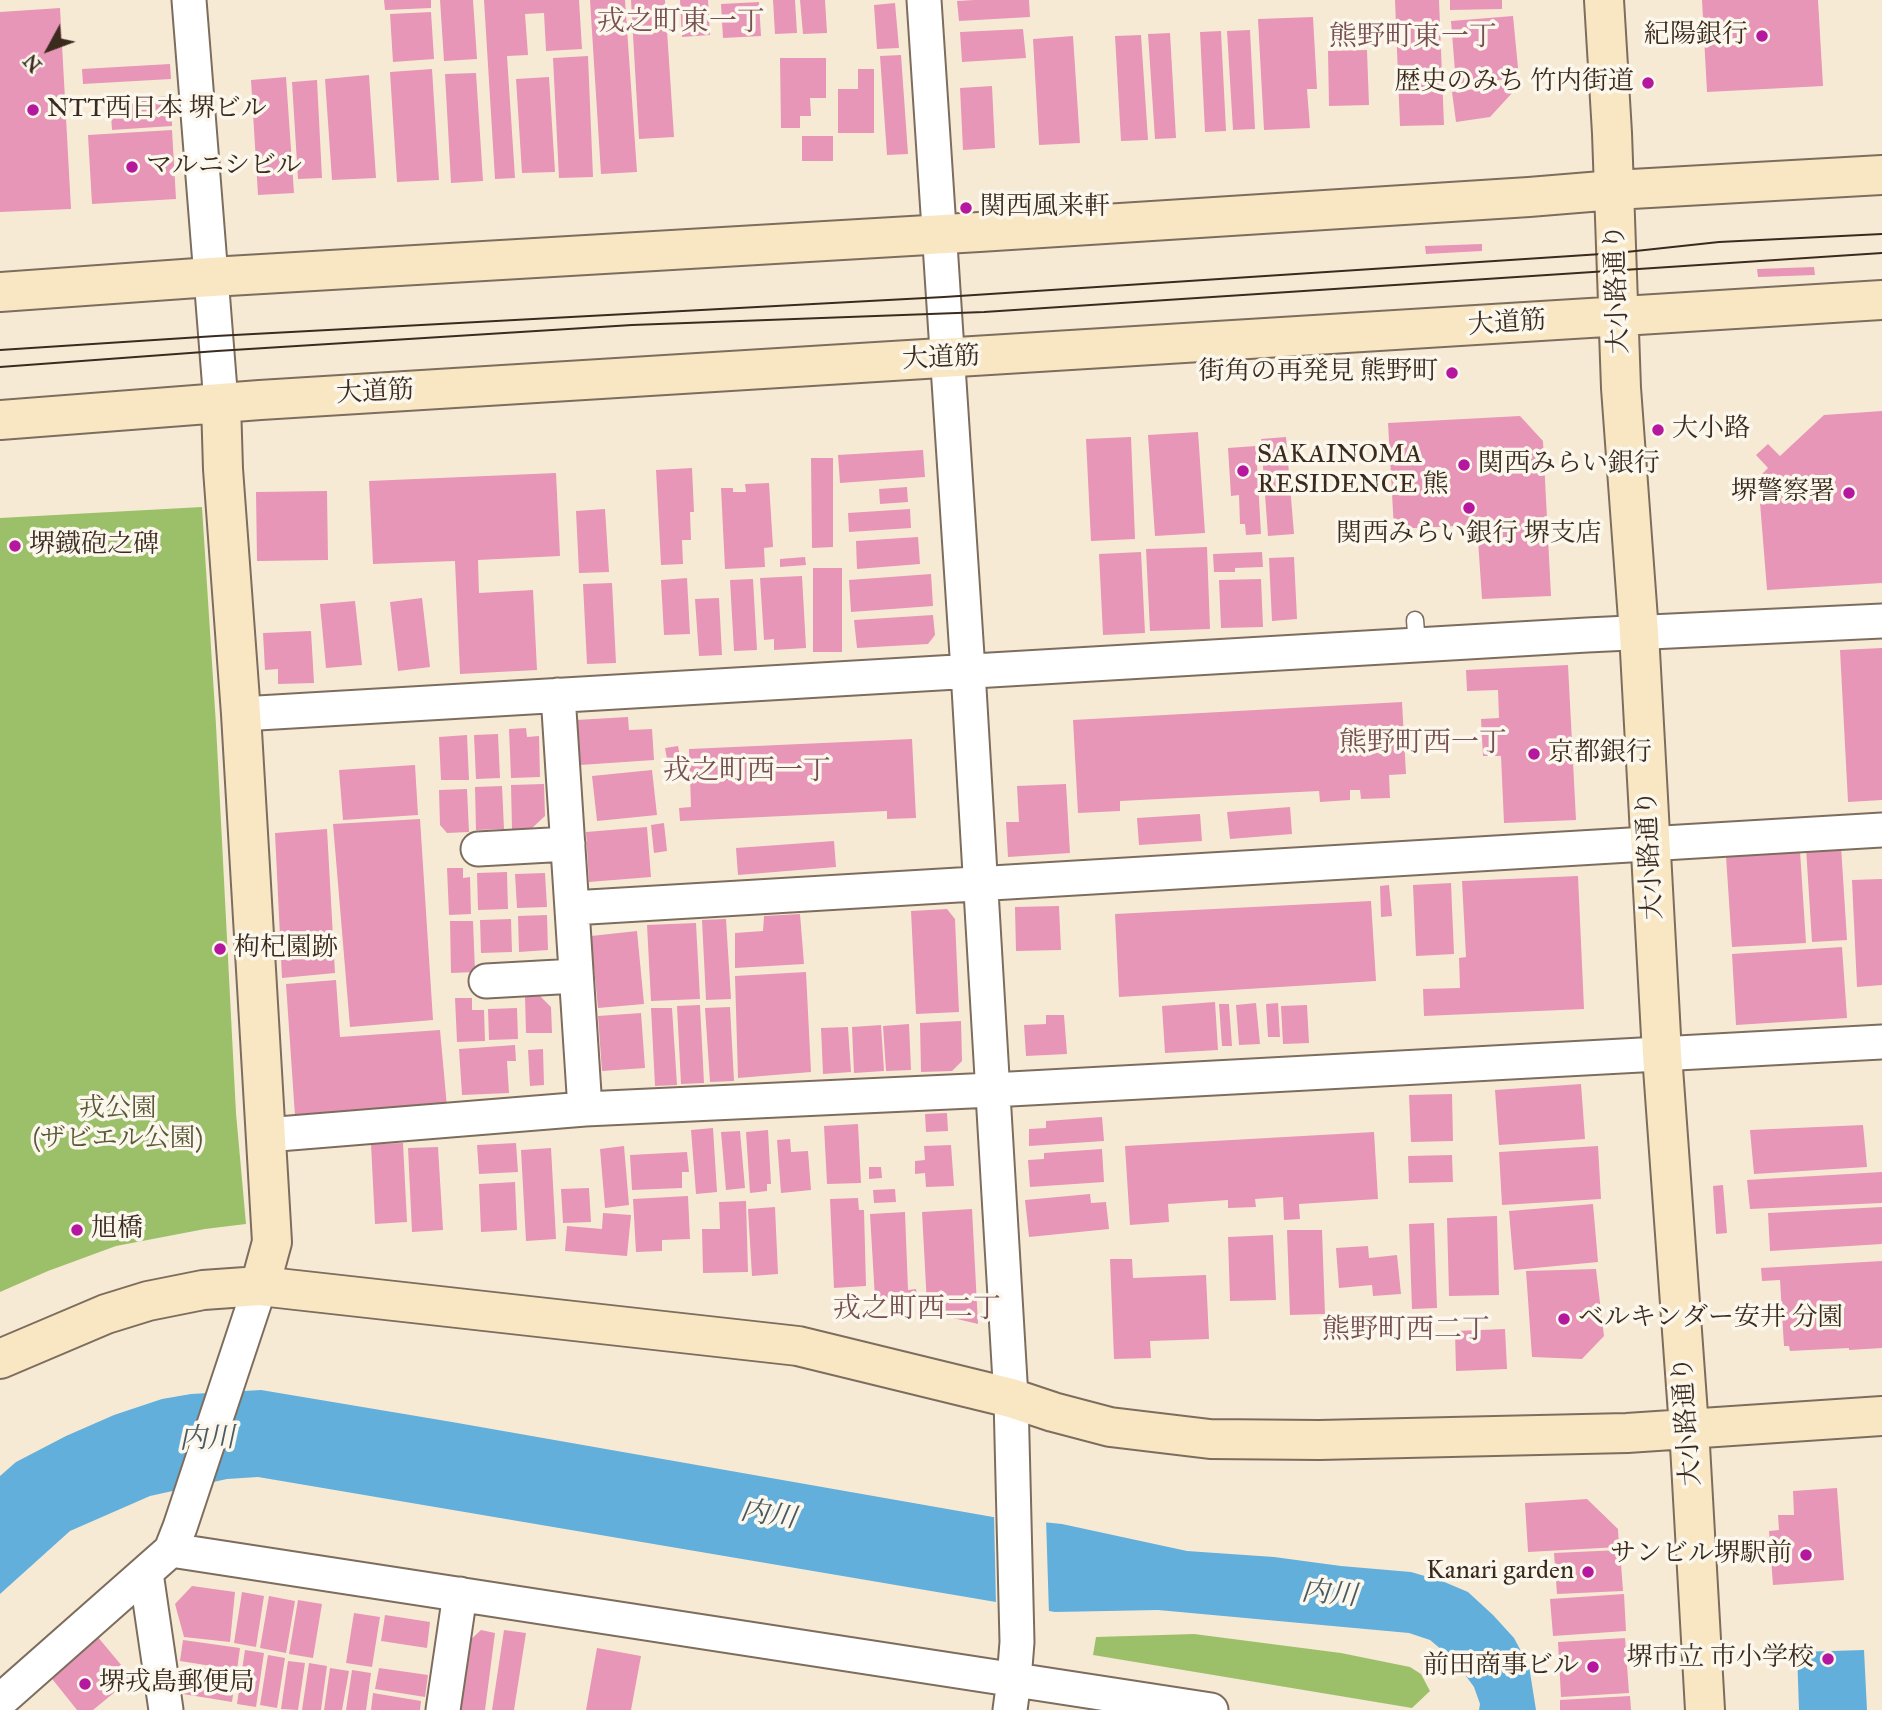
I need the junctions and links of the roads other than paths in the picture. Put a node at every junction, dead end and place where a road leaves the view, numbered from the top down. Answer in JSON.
{"nodes":[{"id":1,"x":189,"y":0,"type":"edge"},
{"id":2,"x":924,"y":0,"type":"edge"},
{"id":3,"x":1604,"y":0,"type":"edge"},
{"id":4,"x":1882,"y":176,"type":"edge"},
{"id":5,"x":1614,"y":190,"type":"junction"},
{"id":6,"x":939,"y":234,"type":"junction"},
{"id":7,"x":211,"y":277,"type":"junction"},
{"id":8,"x":0,"y":292,"type":"edge"},
{"id":9,"x":1882,"y":300,"type":"edge"},
{"id":10,"x":1619,"y":316,"type":"junction"},
{"id":11,"x":948,"y":359,"type":"junction"},
{"id":12,"x":221,"y":403,"type":"junction"},
{"id":13,"x":0,"y":420,"type":"edge"},
{"id":14,"x":1882,"y":621,"type":"edge"},
{"id":15,"x":1639,"y":633,"type":"junction"},
{"id":16,"x":968,"y":671,"type":"junction"},
{"id":17,"x":558,"y":695,"type":"junction"},
{"id":18,"x":242,"y":714,"type":"junction"},
{"id":19,"x":1882,"y":830,"type":"edge"},
{"id":20,"x":568,"y":844,"type":"junction"},
{"id":21,"x":1651,"y":844,"type":"junction"},
{"id":22,"x":478,"y":849,"type":"dead end"},
{"id":23,"x":980,"y":884,"type":"junction"},
{"id":24,"x":572,"y":908,"type":"junction"},
{"id":25,"x":576,"y":976,"type":"junction"},
{"id":26,"x":486,"y":982,"type":"dead end"},
{"id":27,"x":1882,"y":1042,"type":"edge"},
{"id":28,"x":1662,"y":1054,"type":"junction"},
{"id":29,"x":992,"y":1090,"type":"junction"},
{"id":30,"x":585,"y":1109,"type":"junction"},
{"id":31,"x":266,"y":1135,"type":"junction"},
{"id":32,"x":260,"y":1286,"type":"junction"},
{"id":33,"x":0,"y":1359,"type":"edge"},
{"id":34,"x":1011,"y":1398,"type":"junction"},
{"id":35,"x":1882,"y":1416,"type":"edge"},
{"id":36,"x":1689,"y":1428,"type":"junction"},
{"id":37,"x":176,"y":1539,"type":"junction"},
{"id":38,"x":146,"y":1573,"type":"junction"},
{"id":39,"x":460,"y":1594,"type":"junction"},
{"id":40,"x":1012,"y":1695,"type":"edge"},
{"id":41,"x":0,"y":1702,"type":"edge"},
{"id":42,"x":171,"y":1709,"type":"edge"},
{"id":43,"x":443,"y":1710,"type":"edge"},
{"id":44,"x":1211,"y":1710,"type":"edge"},
{"id":45,"x":1705,"y":1710,"type":"edge"}],
"edges":[{"from":1,"to":7,"type":"street"},
{"from":2,"to":6,"type":"street"},
{"from":3,"to":5,"type":"street","name":"大小路通り"},
{"from":4,"to":5,"type":"street"},
{"from":5,"to":6,"type":"street"},
{"from":5,"to":10,"type":"street","name":"大小路通り"},
{"from":6,"to":7,"type":"street"},
{"from":6,"to":11,"type":"street"},
{"from":7,"to":8,"type":"street"},
{"from":7,"to":12,"type":"street"},
{"from":9,"to":10,"type":"street","name":"大道筋"},
{"from":10,"to":11,"type":"street","name":"大道筋"},
{"from":10,"to":15,"type":"street","name":"大小路通り"},
{"from":11,"to":12,"type":"street","name":"大道筋"},
{"from":11,"to":16,"type":"street"},
{"from":12,"to":13,"type":"street","name":"大道筋"},
{"from":12,"to":18,"type":"street"},
{"from":14,"to":15,"type":"street"},
{"from":15,"to":16,"type":"street"},
{"from":15,"to":21,"type":"street","name":"大小路通り"},
{"from":16,"to":17,"type":"street"},
{"from":16,"to":23,"type":"street"},
{"from":17,"to":18,"type":"street"},
{"from":17,"to":20,"type":"street"},
{"from":18,"to":31,"type":"street"},
{"from":19,"to":21,"type":"street"},
{"from":20,"to":22,"type":"street"},
{"from":20,"to":24,"type":"street"},
{"from":21,"to":23,"type":"street"},
{"from":21,"to":28,"type":"street","name":"大小路通り"},
{"from":23,"to":24,"type":"street"},
{"from":23,"to":29,"type":"street"},
{"from":24,"to":25,"type":"street"},
{"from":25,"to":26,"type":"street"},
{"from":25,"to":30,"type":"street"},
{"from":27,"to":28,"type":"street"},
{"from":28,"to":29,"type":"street"},
{"from":28,"to":36,"type":"street","name":"大小路通り"},
{"from":29,"to":30,"type":"street"},
{"from":29,"to":34,"type":"street"},
{"from":30,"to":31,"type":"street"},
{"from":31,"to":32,"type":"street"},
{"from":32,"to":33,"type":"street"},
{"from":32,"to":34,"type":"street"},
{"from":32,"to":37,"type":"street"},
{"from":34,"to":36,"type":"street"},
{"from":34,"to":40,"type":"street"},
{"from":35,"to":36,"type":"street"},
{"from":36,"to":45,"type":"street","name":"大小路通り"},
{"from":37,"to":38,"type":"street"},
{"from":37,"to":39,"type":"street"},
{"from":38,"to":41,"type":"street"},
{"from":38,"to":42,"type":"street"},
{"from":39,"to":40,"type":"street"},
{"from":39,"to":43,"type":"street"},
{"from":40,"to":44,"type":"street"}]}
